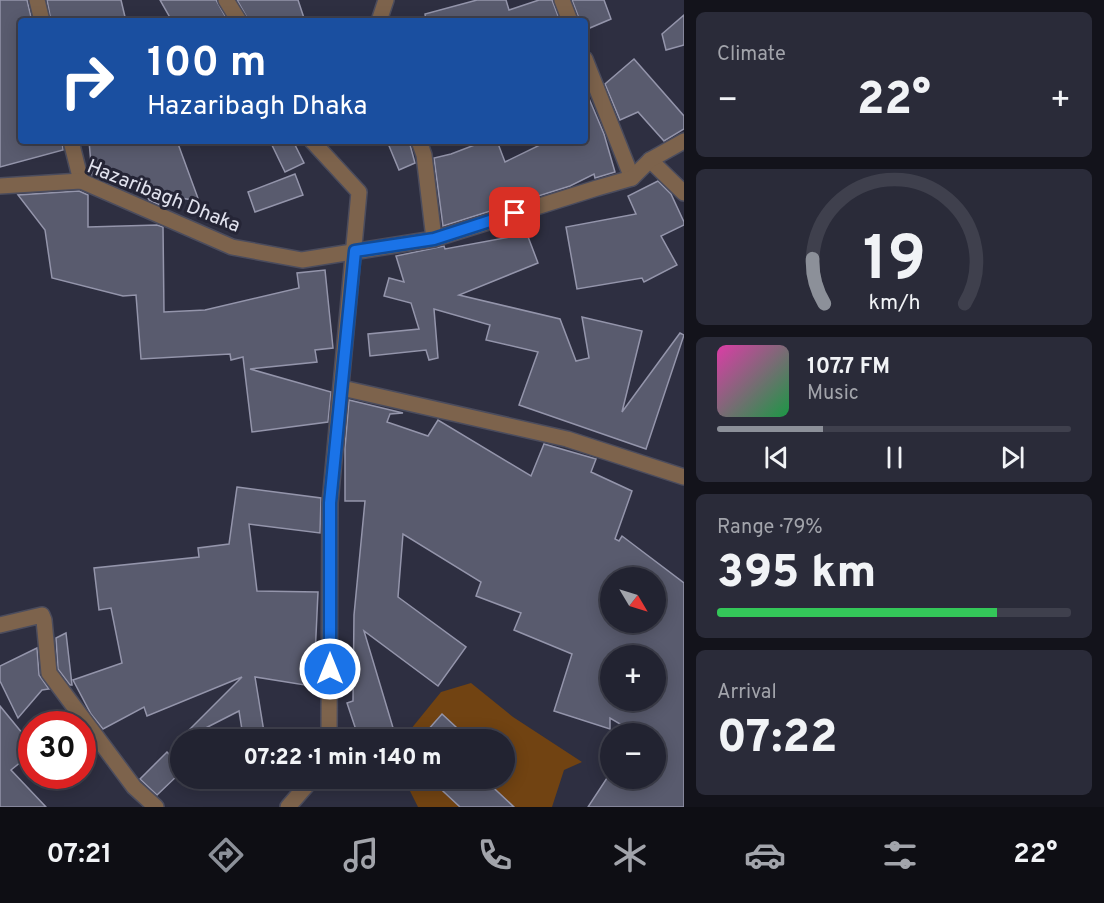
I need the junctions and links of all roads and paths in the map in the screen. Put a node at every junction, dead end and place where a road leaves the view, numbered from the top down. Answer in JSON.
{"nodes":[{"id":1,"x":36,"y":0,"type":"edge"},
{"id":2,"x":226,"y":0,"type":"edge"},
{"id":3,"x":386,"y":0,"type":"edge"},
{"id":4,"x":562,"y":0,"type":"edge"},
{"id":5,"x":41,"y":18,"type":"edge"},
{"id":6,"x":237,"y":18,"type":"edge"},
{"id":7,"x":380,"y":18,"type":"edge"},
{"id":8,"x":569,"y":18,"type":"edge"},
{"id":9,"x":588,"y":66,"type":"edge"},
{"id":10,"x":684,"y":141,"type":"edge"},
{"id":11,"x":72,"y":144,"type":"edge"},
{"id":12,"x":315,"y":144,"type":"edge"},
{"id":13,"x":420,"y":144,"type":"edge"},
{"id":14,"x":650,"y":160,"type":"junction"},
{"id":15,"x":632,"y":178,"type":"junction"},
{"id":16,"x":81,"y":180,"type":"junction"},
{"id":17,"x":0,"y":186,"type":"edge"},
{"id":18,"x":684,"y":193,"type":"edge"},
{"id":19,"x":434,"y":239,"type":"junction"},
{"id":20,"x":355,"y":251,"type":"junction"},
{"id":21,"x":342,"y":388,"type":"junction"},
{"id":22,"x":684,"y":477,"type":"edge"},
{"id":23,"x":0,"y":625,"type":"edge"},
{"id":24,"x":329,"y":729,"type":"edge"},
{"id":25,"x":304,"y":789,"type":"edge"},
{"id":26,"x":156,"y":807,"type":"edge"},
{"id":27,"x":288,"y":807,"type":"edge"}],
"edges":[{"from":1,"to":5,"type":"street"},
{"from":2,"to":6,"type":"street"},
{"from":3,"to":7,"type":"street"},
{"from":4,"to":8,"type":"street"},
{"from":9,"to":15,"type":"street"},
{"from":10,"to":14,"type":"street","name":"Hazaribagh Dhaka"},
{"from":11,"to":16,"type":"street"},
{"from":12,"to":20,"type":"street"},
{"from":13,"to":19,"type":"street"},
{"from":14,"to":15,"type":"street","name":"Hazaribagh Dhaka"},
{"from":14,"to":18,"type":"street"},
{"from":15,"to":19,"type":"street","name":"Hazaribagh Dhaka"},
{"from":16,"to":17,"type":"street","name":"Hazaribagh Dhaka"},
{"from":16,"to":20,"type":"street","name":"Hazaribagh Dhaka"},
{"from":19,"to":20,"type":"street","name":"Hazaribagh Dhaka"},
{"from":20,"to":21,"type":"street"},
{"from":21,"to":22,"type":"street"},
{"from":21,"to":24,"type":"street"},
{"from":23,"to":26,"type":"street"},
{"from":25,"to":27,"type":"street"}]}
